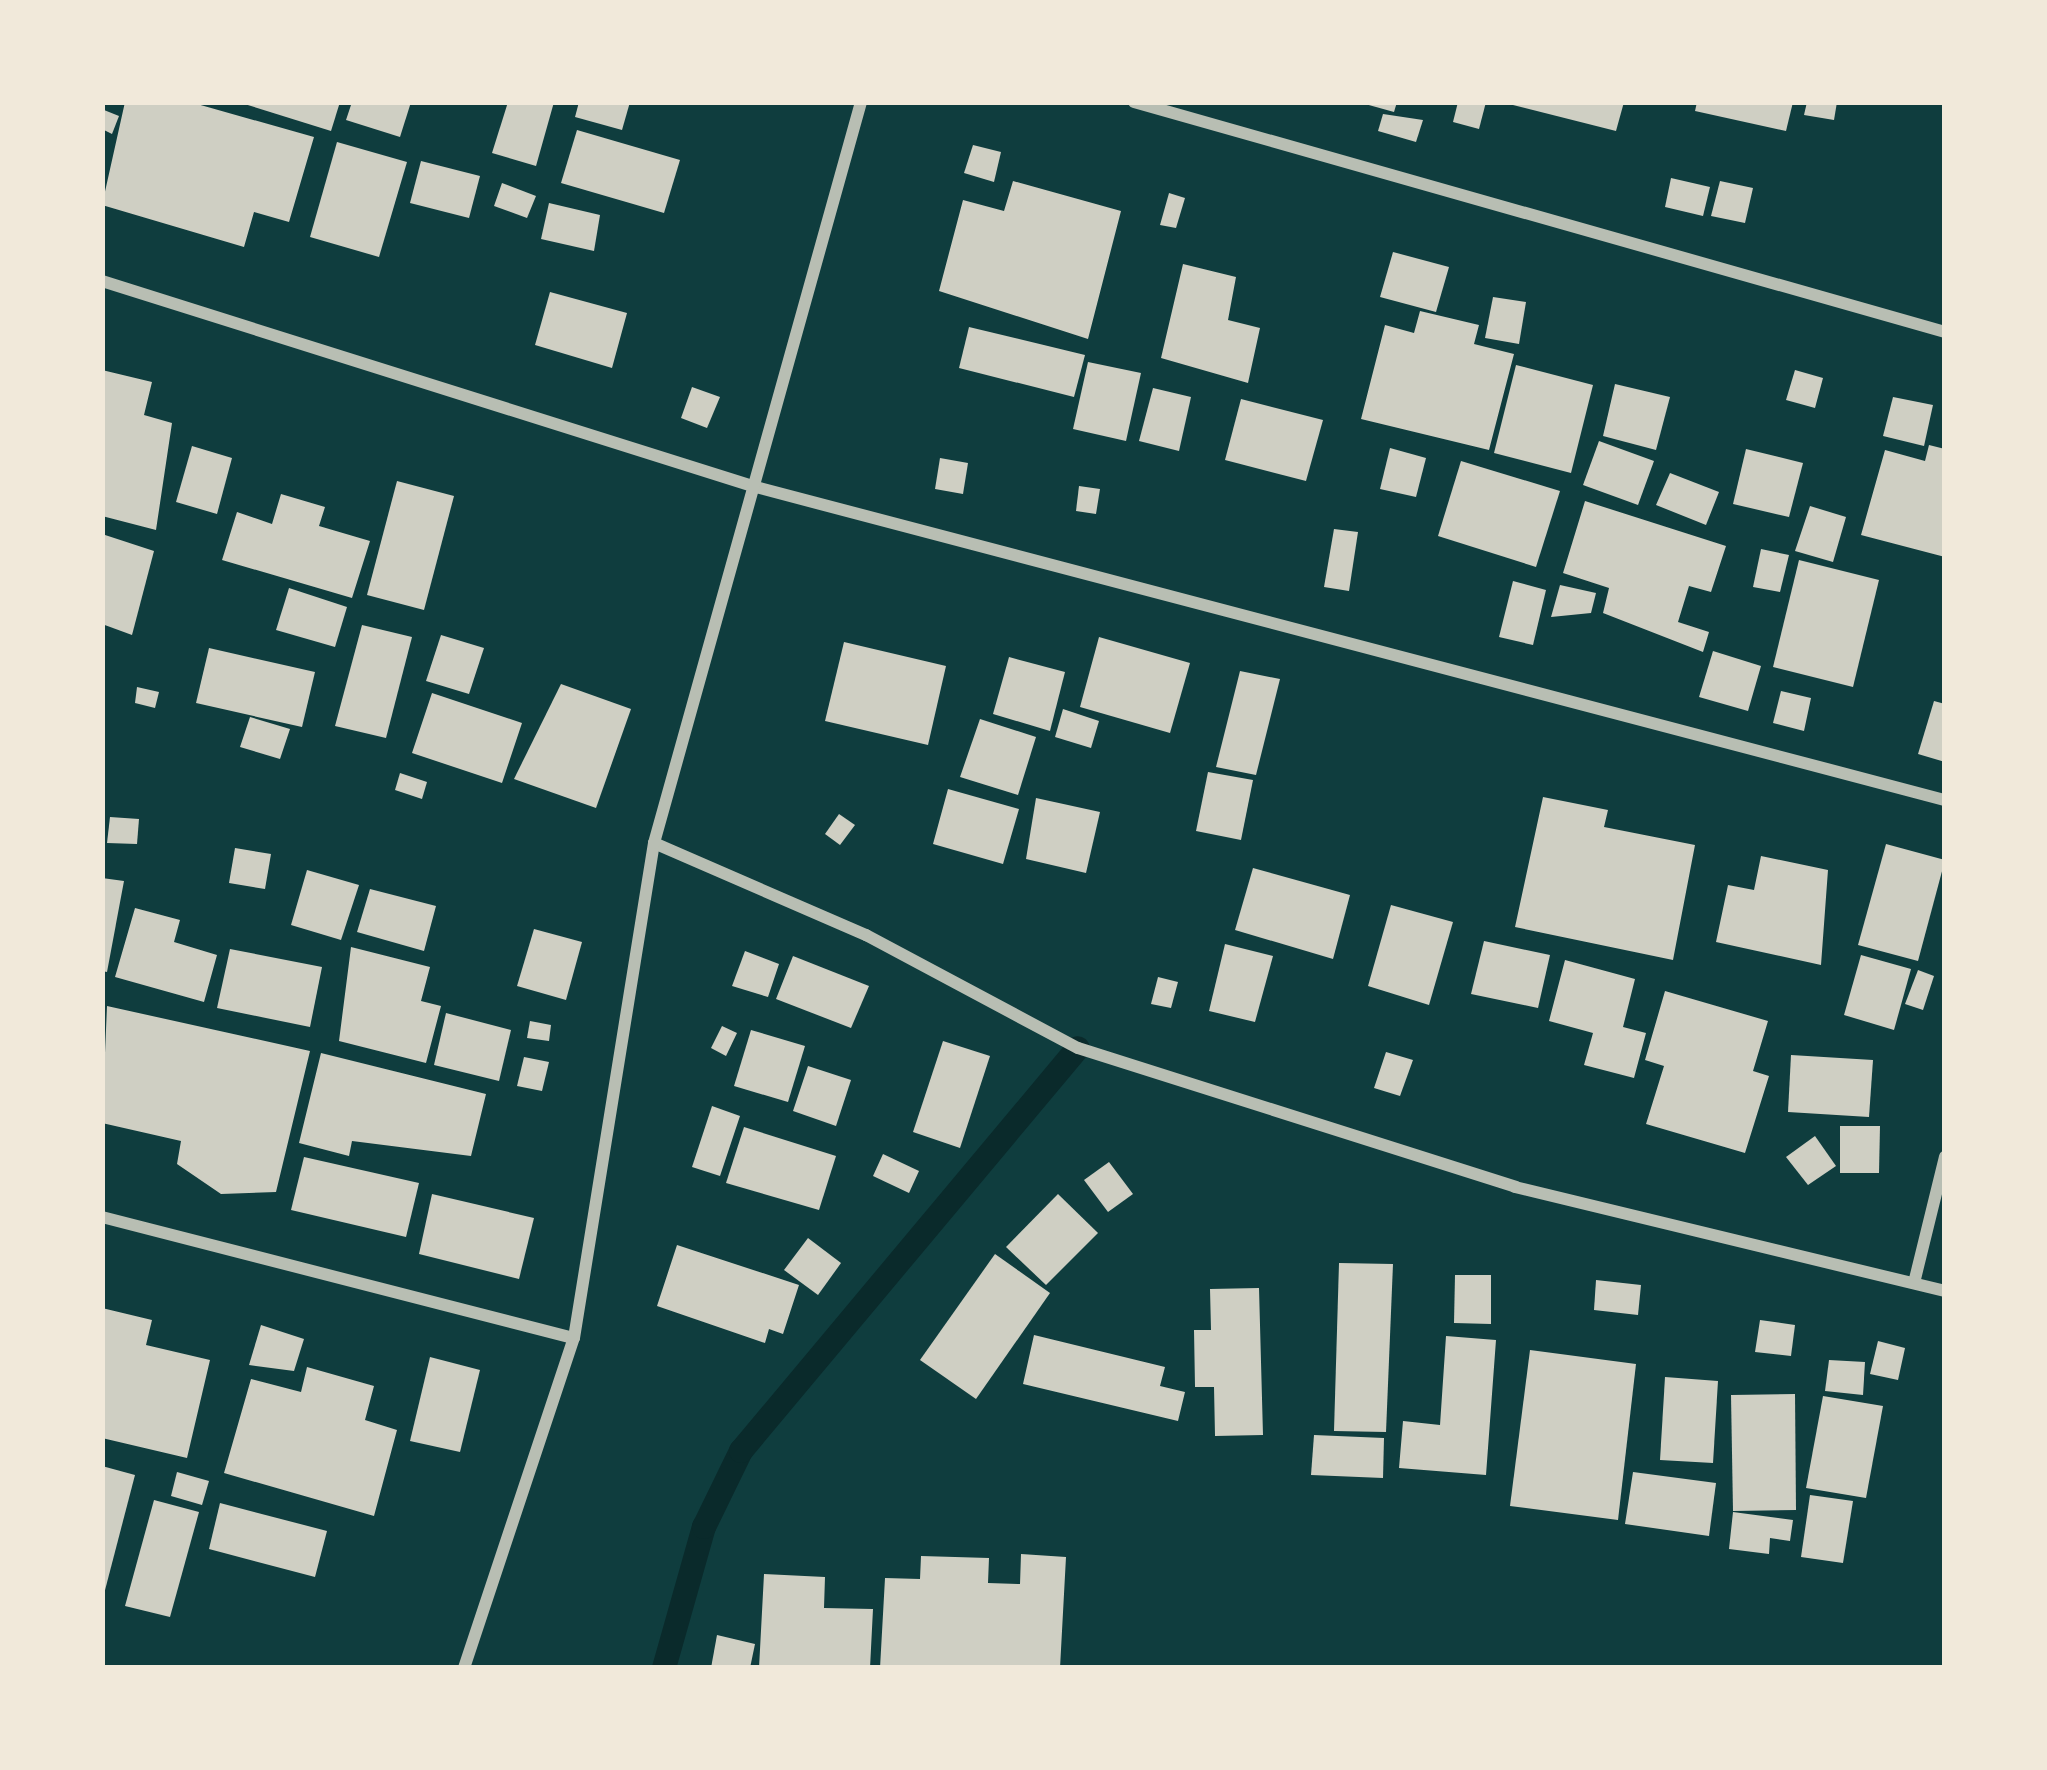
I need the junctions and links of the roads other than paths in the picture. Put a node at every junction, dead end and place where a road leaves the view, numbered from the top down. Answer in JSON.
{"nodes":[{"id":1,"x":861,"y":102,"type":"edge"},
{"id":2,"x":1134,"y":102,"type":"edge"},
{"id":3,"x":102,"y":281,"type":"edge"},
{"id":4,"x":1945,"y":332,"type":"edge"},
{"id":5,"x":752,"y":486,"type":"junction"},
{"id":6,"x":1945,"y":800,"type":"edge"},
{"id":7,"x":654,"y":843,"type":"junction"},
{"id":8,"x":1945,"y":1157,"type":"edge"},
{"id":9,"x":102,"y":1217,"type":"edge"},
{"id":10,"x":1914,"y":1283,"type":"junction"},
{"id":11,"x":1945,"y":1291,"type":"edge"},
{"id":12,"x":574,"y":1337,"type":"junction"},
{"id":13,"x":464,"y":1668,"type":"edge"}],
"edges":[{"from":1,"to":5,"type":"street"},
{"from":2,"to":4,"type":"street"},
{"from":3,"to":5,"type":"street"},
{"from":5,"to":6,"type":"street"},
{"from":5,"to":7,"type":"street"},
{"from":7,"to":10,"type":"street"},
{"from":7,"to":12,"type":"street"},
{"from":8,"to":10,"type":"street"},
{"from":9,"to":12,"type":"street"},
{"from":10,"to":11,"type":"street"},
{"from":12,"to":13,"type":"street"}]}
